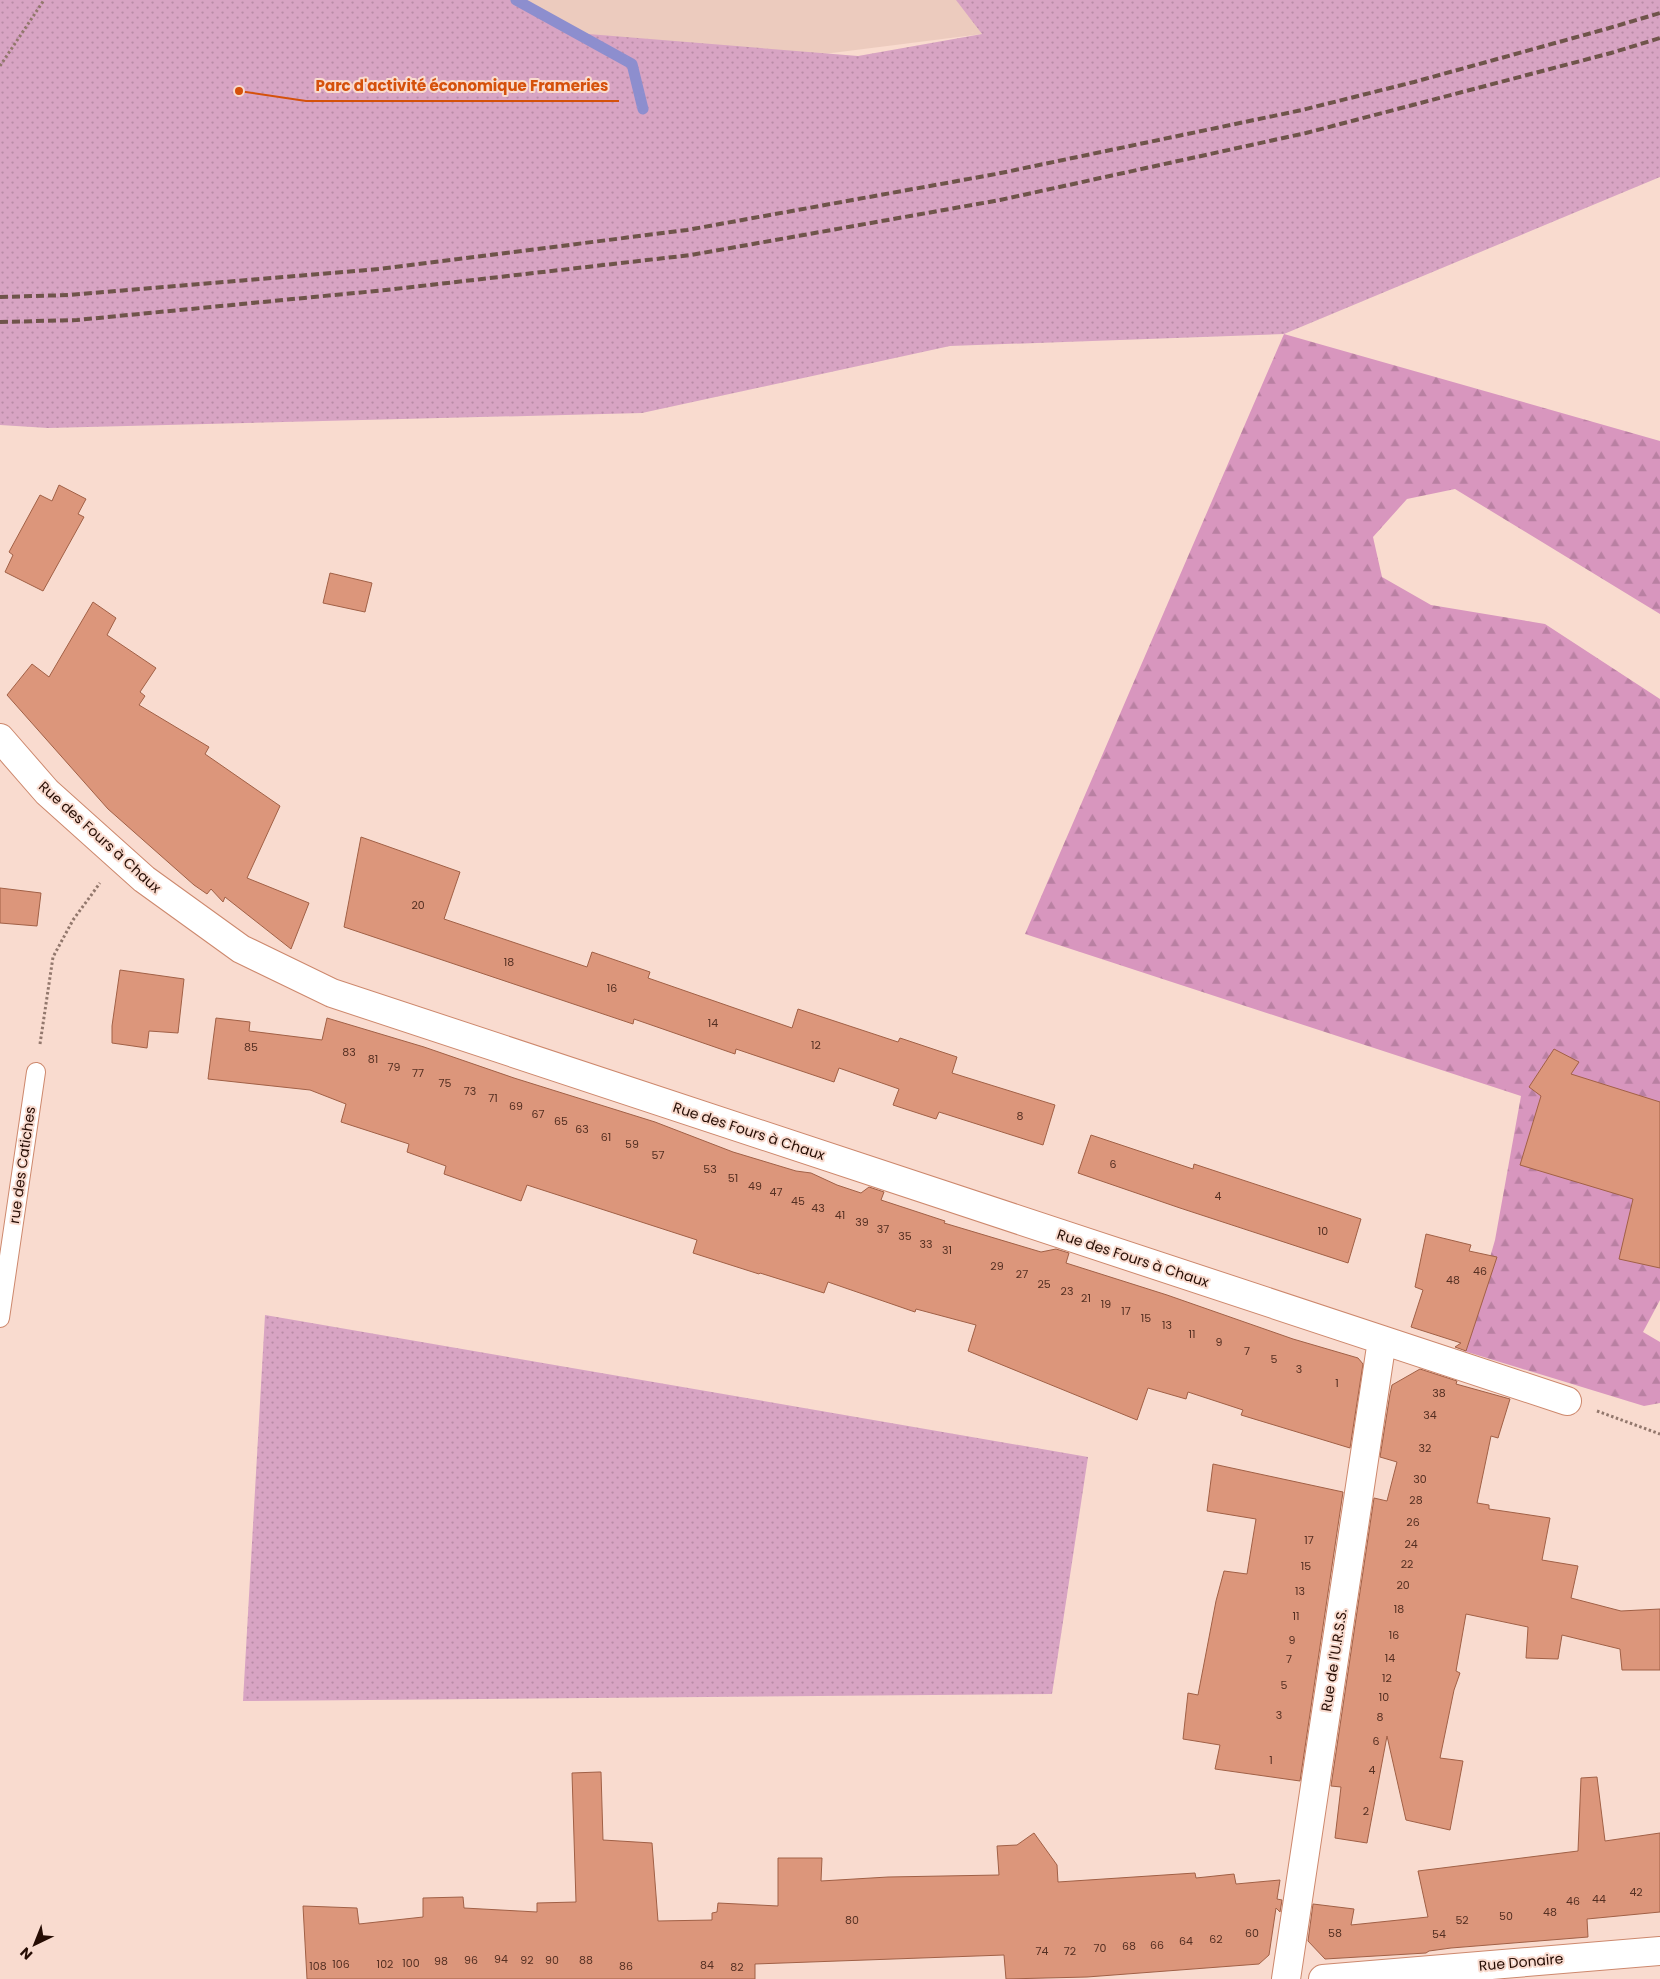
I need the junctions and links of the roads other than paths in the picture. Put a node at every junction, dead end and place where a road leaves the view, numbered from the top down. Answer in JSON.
{"nodes":[{"id":1,"x":0,"y":738,"type":"edge"},
{"id":2,"x":36,"y":1072,"type":"road end"},
{"id":3,"x":0,"y":1318,"type":"edge"},
{"id":4,"x":1382,"y":1340,"type":"junction"},
{"id":5,"x":1566,"y":1401,"type":"road end"},
{"id":6,"x":1660,"y":1951,"type":"edge"},
{"id":7,"x":1286,"y":1979,"type":"edge"},
{"id":8,"x":1323,"y":1979,"type":"edge"}],
"edges":[{"from":1,"to":4,"type":"street","name":"Rue des Fours à Chaux"},
{"from":2,"to":3,"type":"lane","name":"rue des Catiches"},
{"from":4,"to":5,"type":"street","name":"Rue des Fours à Chaux"},
{"from":4,"to":7,"type":"street","name":"Rue de l'U.R.S.S."},
{"from":6,"to":8,"type":"street","name":"Rue Donaire"}]}
